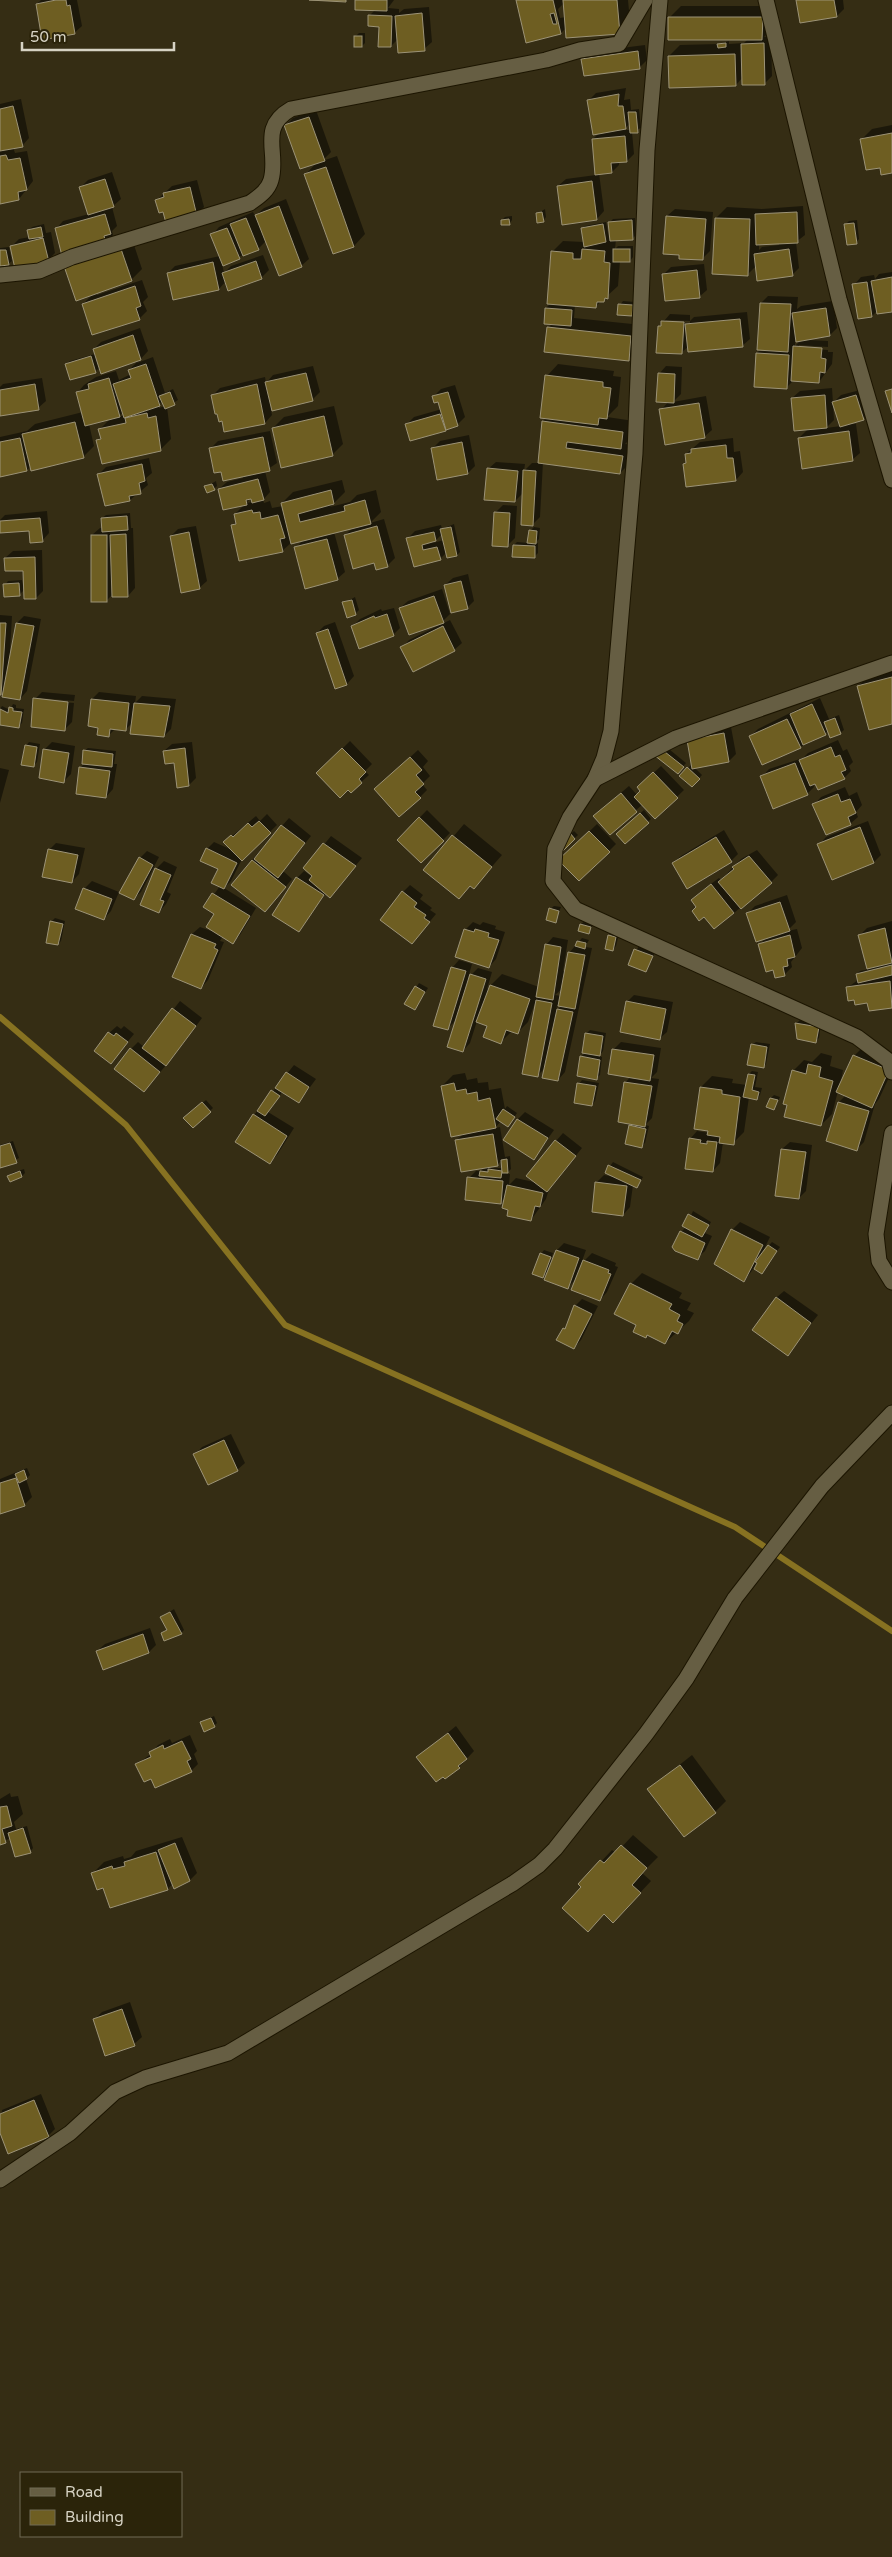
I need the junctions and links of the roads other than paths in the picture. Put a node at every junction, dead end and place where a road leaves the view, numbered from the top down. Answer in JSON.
{"nodes":[{"id":1,"x":645,"y":0,"type":"edge"},
{"id":2,"x":660,"y":0,"type":"edge"},
{"id":3,"x":766,"y":0,"type":"edge"},
{"id":4,"x":0,"y":275,"type":"edge"},
{"id":5,"x":892,"y":480,"type":"edge"},
{"id":6,"x":892,"y":663,"type":"edge"},
{"id":7,"x":595,"y":779,"type":"junction"},
{"id":8,"x":892,"y":1072,"type":"edge"},
{"id":9,"x":892,"y":1133,"type":"edge"},
{"id":10,"x":892,"y":1282,"type":"edge"},
{"id":11,"x":892,"y":1413,"type":"edge"},
{"id":12,"x":0,"y":2180,"type":"edge"}],
"edges":[{"from":1,"to":4,"type":"street"},
{"from":2,"to":7,"type":"street"},
{"from":3,"to":5,"type":"street"},
{"from":6,"to":7,"type":"street"},
{"from":7,"to":8,"type":"street"},
{"from":9,"to":10,"type":"street"},
{"from":11,"to":12,"type":"street"}]}
